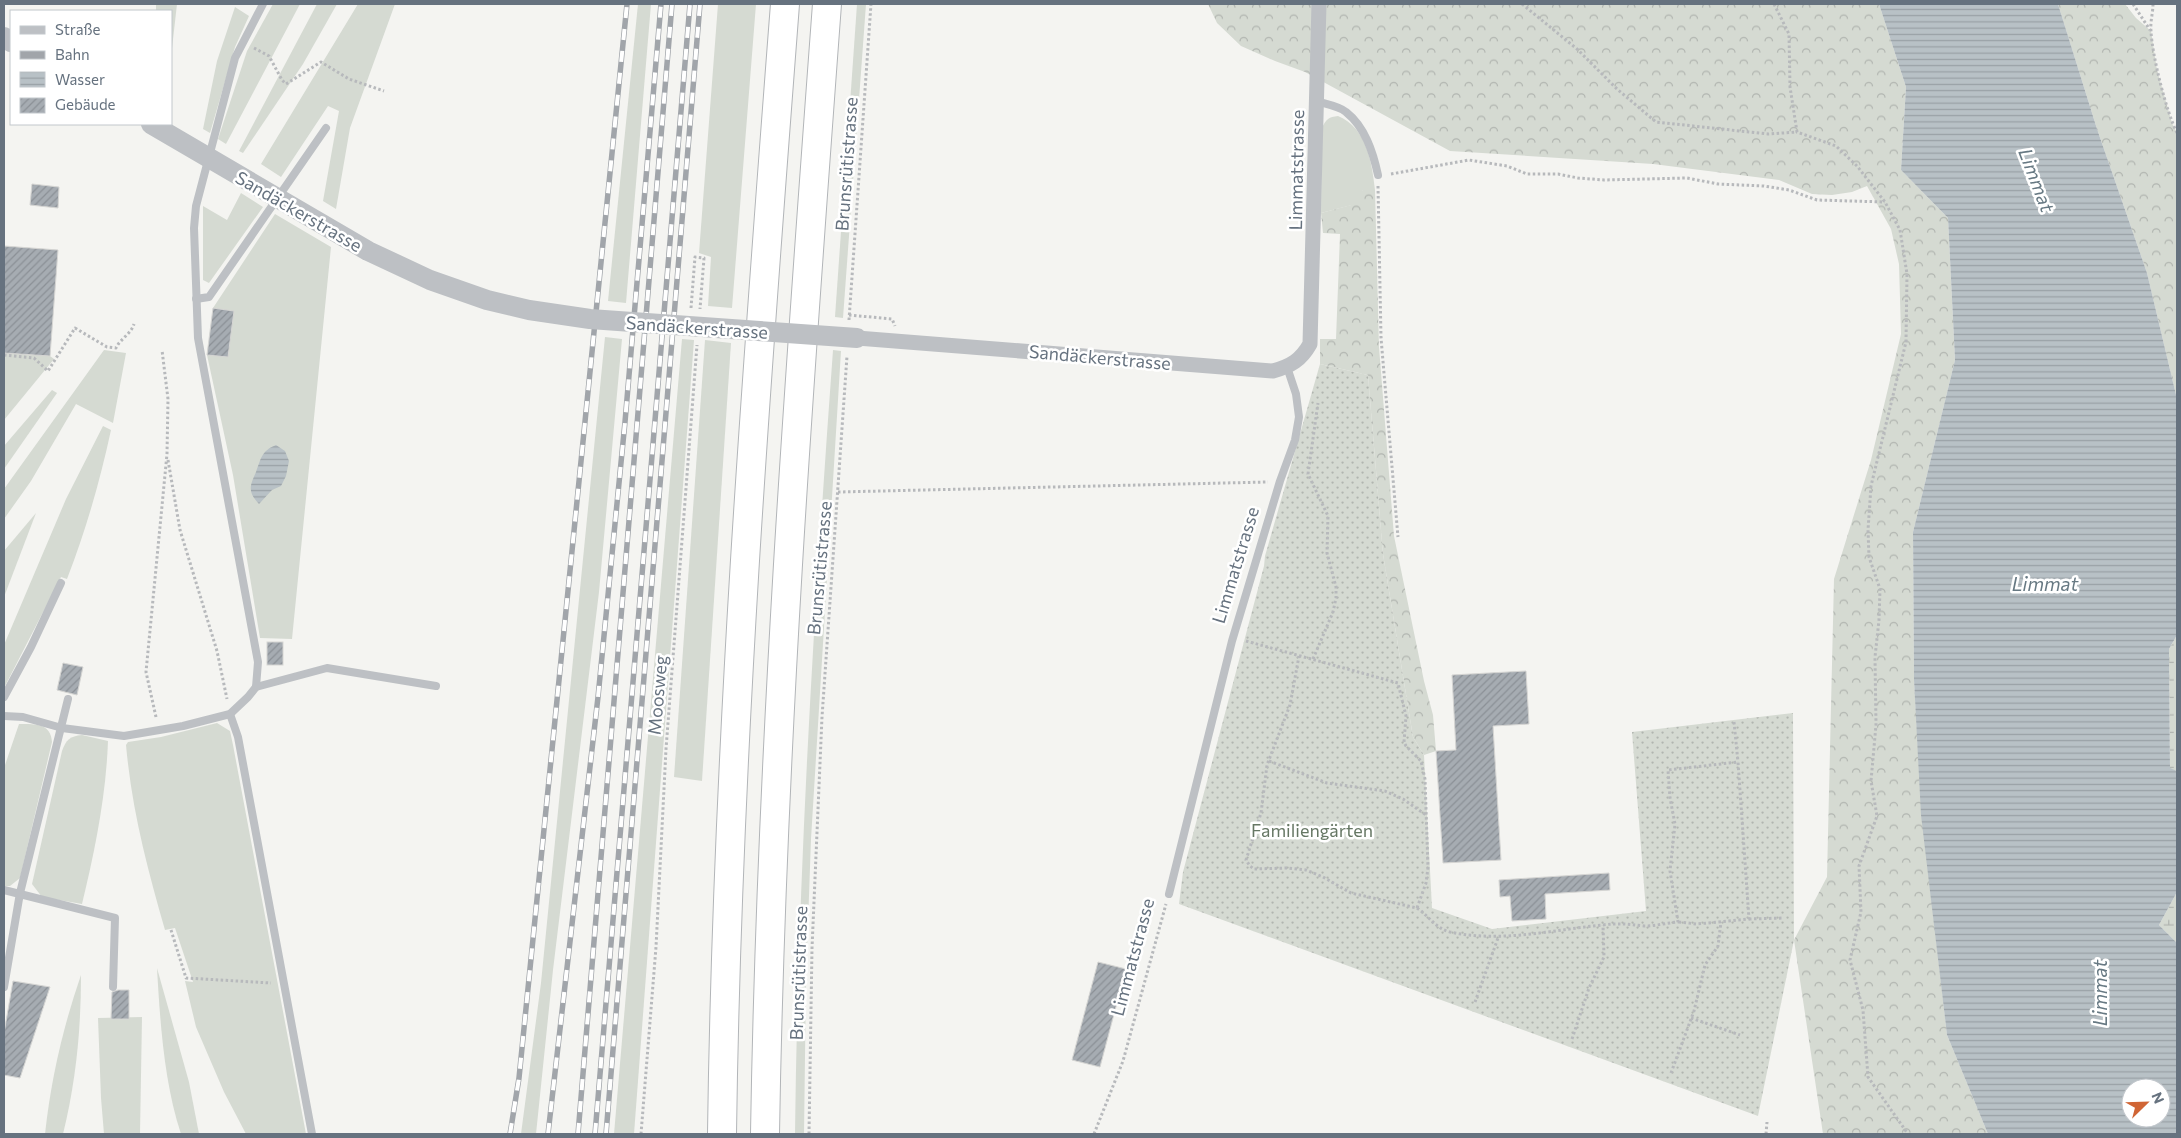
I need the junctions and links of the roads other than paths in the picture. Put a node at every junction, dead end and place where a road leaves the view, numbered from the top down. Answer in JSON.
{"nodes":[{"id":1,"x":263,"y":4,"type":"edge"},
{"id":2,"x":785,"y":4,"type":"edge"},
{"id":3,"x":827,"y":4,"type":"edge"},
{"id":4,"x":1319,"y":4,"type":"edge"},
{"id":5,"x":1316,"y":101,"type":"junction"},
{"id":6,"x":153,"y":125,"type":"edge"},
{"id":7,"x":326,"y":128,"type":"dead end"},
{"id":8,"x":1378,"y":175,"type":"road end"},
{"id":9,"x":196,"y":299,"type":"junction"},
{"id":10,"x":851,"y":339,"type":"joint"},
{"id":11,"x":1287,"y":367,"type":"junction"},
{"id":12,"x":61,"y":584,"type":"dead end"},
{"id":13,"x":256,"y":686,"type":"junction"},
{"id":14,"x":436,"y":686,"type":"dead end"},
{"id":15,"x":4,"y":697,"type":"edge"},
{"id":16,"x":68,"y":699,"type":"dead end"},
{"id":17,"x":230,"y":714,"type":"junction"},
{"id":18,"x":4,"y":716,"type":"edge"},
{"id":19,"x":62,"y":728,"type":"junction"},
{"id":20,"x":4,"y":890,"type":"edge"},
{"id":21,"x":20,"y":893,"type":"junction"},
{"id":22,"x":1169,"y":894,"type":"road end"},
{"id":23,"x":4,"y":987,"type":"edge"},
{"id":24,"x":113,"y":987,"type":"dead end"},
{"id":25,"x":312,"y":1134,"type":"edge"},
{"id":26,"x":722,"y":1134,"type":"edge"},
{"id":27,"x":765,"y":1134,"type":"edge"}],
"edges":[{"from":1,"to":9,"type":"lane"},
{"from":2,"to":26,"type":"highway"},
{"from":3,"to":27,"type":"highway"},
{"from":4,"to":5,"type":"street","name":"Limmatstrasse"},
{"from":5,"to":8,"type":"lane"},
{"from":5,"to":11,"type":"street","name":"Limmatstrasse"},
{"from":6,"to":10,"type":"street","name":"Sandäckerstrasse","bridge":true},
{"from":7,"to":9,"type":"lane"},
{"from":9,"to":13,"type":"lane"},
{"from":10,"to":11,"type":"street","name":"Sandäckerstrasse"},
{"from":11,"to":22,"type":"lane","name":"Limmatstrasse"},
{"from":12,"to":15,"type":"lane"},
{"from":13,"to":14,"type":"lane"},
{"from":13,"to":17,"type":"lane"},
{"from":16,"to":19,"type":"lane"},
{"from":17,"to":19,"type":"lane"},
{"from":17,"to":25,"type":"lane"},
{"from":18,"to":19,"type":"lane"},
{"from":19,"to":21,"type":"lane"},
{"from":20,"to":21,"type":"lane"},
{"from":21,"to":23,"type":"lane"},
{"from":21,"to":24,"type":"lane"}]}
